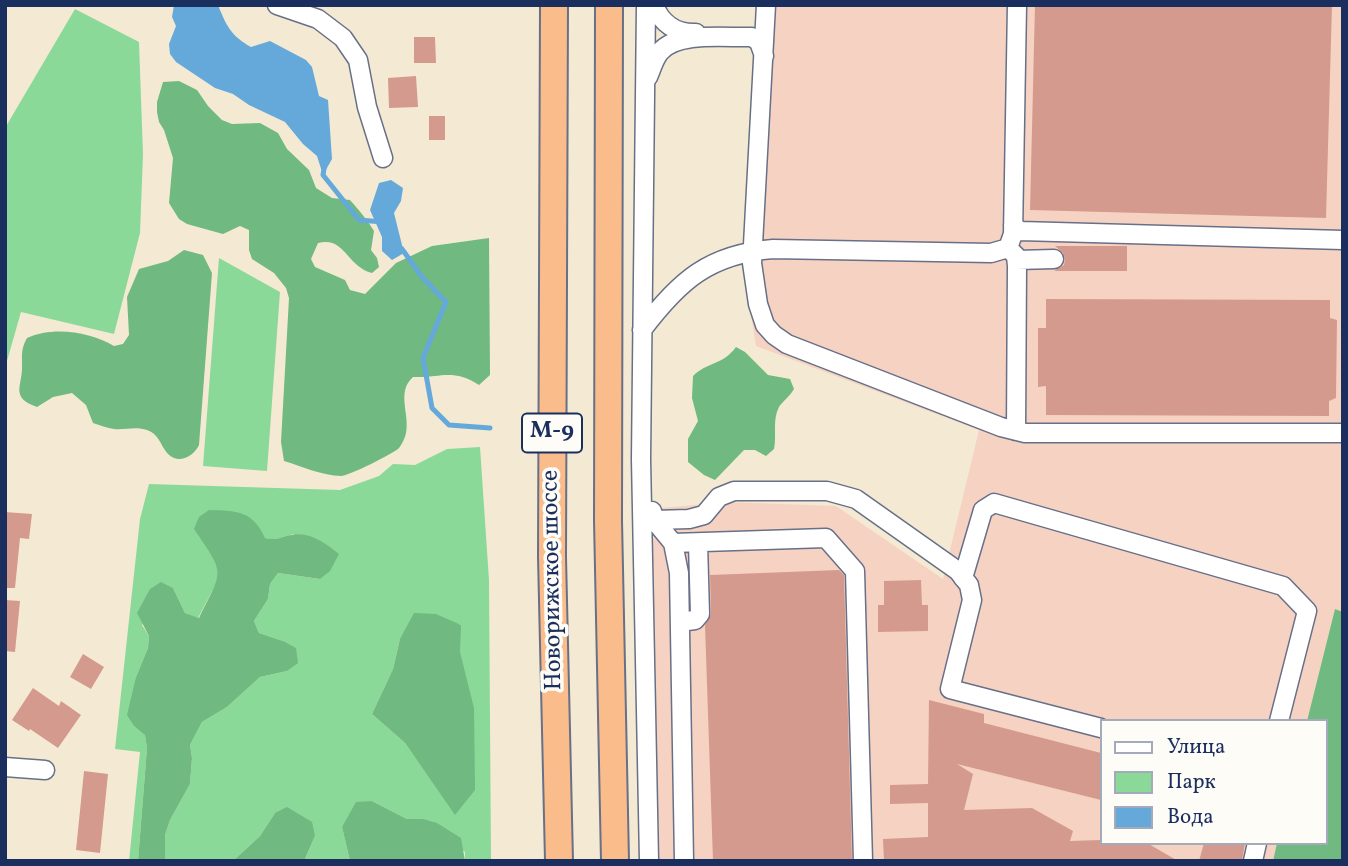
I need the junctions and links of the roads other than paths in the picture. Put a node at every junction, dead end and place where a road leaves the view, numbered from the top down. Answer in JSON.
{"nodes":[{"id":1,"x":277,"y":5,"type":"edge"},
{"id":2,"x":554,"y":5,"type":"edge"},
{"id":3,"x":609,"y":5,"type":"edge"},
{"id":4,"x":646,"y":5,"type":"edge"},
{"id":5,"x":654,"y":5,"type":"edge"},
{"id":6,"x":1017,"y":5,"type":"edge"},
{"id":7,"x":766,"y":12,"type":"edge"},
{"id":8,"x":764,"y":57,"type":"junction"},
{"id":9,"x":645,"y":87,"type":"junction"},
{"id":10,"x":383,"y":158,"type":"dead end"},
{"id":11,"x":1013,"y":225,"type":"junction"},
{"id":12,"x":1343,"y":240,"type":"edge"},
{"id":13,"x":751,"y":251,"type":"junction"},
{"id":14,"x":1012,"y":254,"type":"junction"},
{"id":15,"x":1055,"y":259,"type":"dead end"},
{"id":16,"x":642,"y":330,"type":"junction"},
{"id":17,"x":1016,"y":431,"type":"junction"},
{"id":18,"x":1343,"y":433,"type":"edge"},
{"id":19,"x":641,"y":459,"type":"junction"},
{"id":20,"x":654,"y":520,"type":"junction"},
{"id":21,"x":698,"y":542,"type":"junction"},
{"id":22,"x":673,"y":543,"type":"junction"},
{"id":23,"x":963,"y":578,"type":"junction"},
{"id":24,"x":680,"y":622,"type":"junction"},
{"id":25,"x":1280,"y":719,"type":"edge"},
{"id":26,"x":1100,"y":728,"type":"edge"},
{"id":27,"x":5,"y":766,"type":"edge"},
{"id":28,"x":45,"y":770,"type":"dead end"},
{"id":29,"x":559,"y":861,"type":"edge"},
{"id":30,"x":615,"y":861,"type":"edge"},
{"id":31,"x":649,"y":861,"type":"edge"},
{"id":32,"x":684,"y":861,"type":"edge"},
{"id":33,"x":863,"y":861,"type":"edge"}],
"edges":[{"from":1,"to":10,"type":"street"},
{"from":2,"to":29,"type":"highway","name":"Новорижское шоссе","number":"М-9"},
{"from":3,"to":30,"type":"highway","number":"М-9"},
{"from":4,"to":9,"type":"street"},
{"from":5,"to":7,"type":"street"},
{"from":6,"to":11,"type":"street"},
{"from":7,"to":8,"type":"street"},
{"from":8,"to":9,"type":"street"},
{"from":8,"to":13,"type":"street"},
{"from":9,"to":16,"type":"street"},
{"from":11,"to":12,"type":"street"},
{"from":11,"to":14,"type":"street"},
{"from":13,"to":14,"type":"street"},
{"from":13,"to":16,"type":"street"},
{"from":13,"to":17,"type":"street"},
{"from":14,"to":15,"type":"street"},
{"from":14,"to":17,"type":"street"},
{"from":16,"to":19,"type":"street"},
{"from":17,"to":18,"type":"street"},
{"from":19,"to":20,"type":"street"},
{"from":19,"to":31,"type":"street"},
{"from":20,"to":22,"type":"street"},
{"from":20,"to":23,"type":"street"},
{"from":21,"to":22,"type":"street"},
{"from":21,"to":24,"type":"street"},
{"from":21,"to":33,"type":"street"},
{"from":22,"to":24,"type":"street"},
{"from":23,"to":25,"type":"street"},
{"from":23,"to":26,"type":"street"},
{"from":24,"to":32,"type":"street"},
{"from":27,"to":28,"type":"street"}]}
